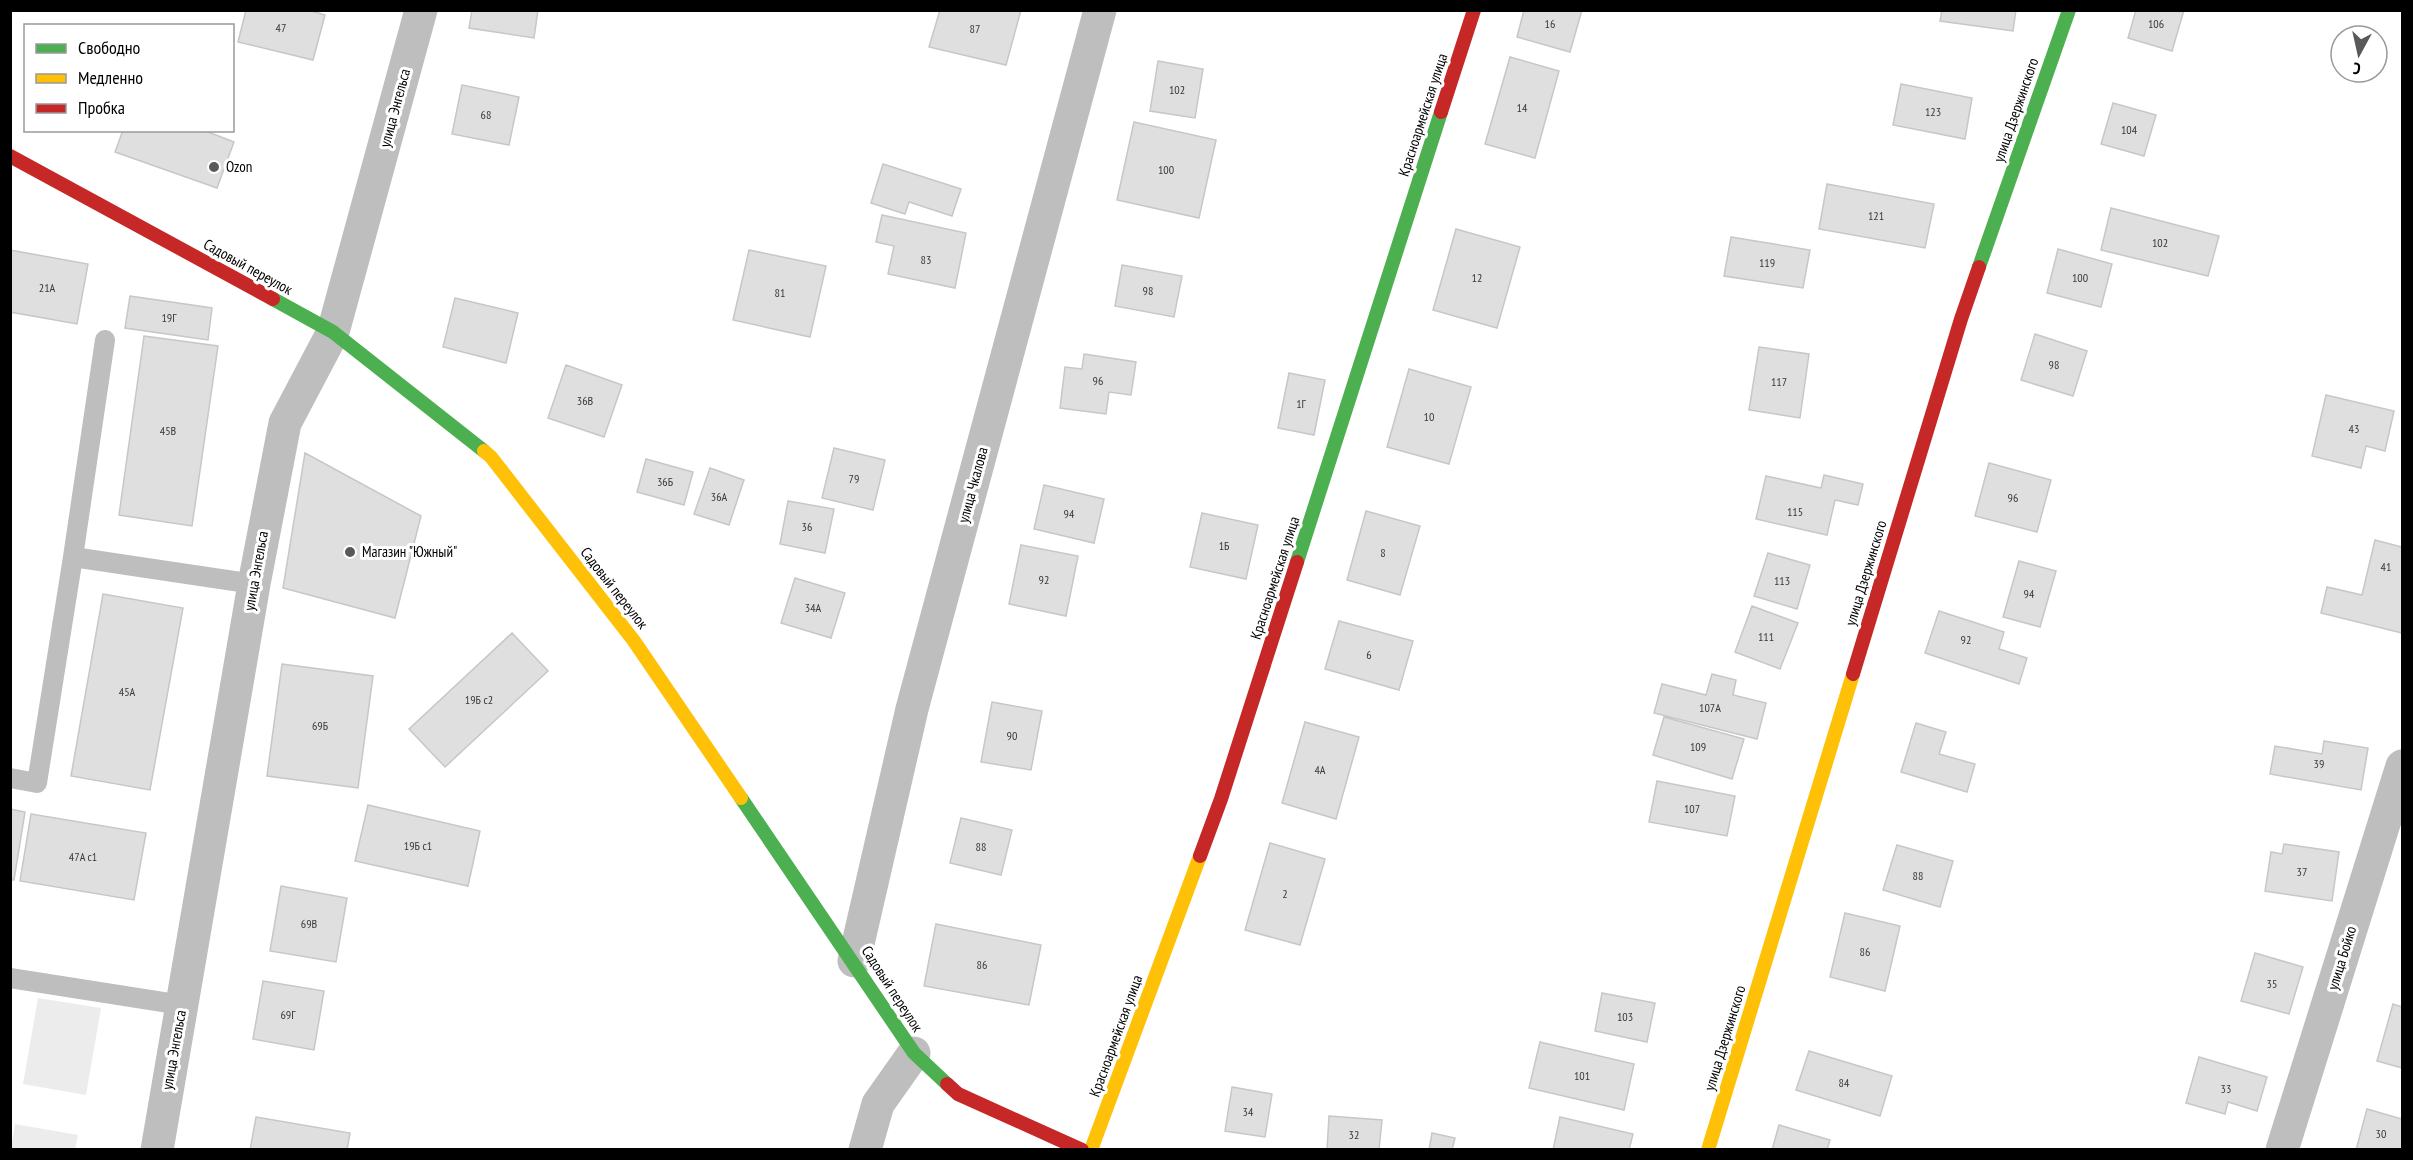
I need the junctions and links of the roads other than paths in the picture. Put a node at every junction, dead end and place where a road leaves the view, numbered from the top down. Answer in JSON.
{"nodes":[{"id":1,"x":421,"y":10,"type":"edge"},
{"id":2,"x":1100,"y":10,"type":"edge"},
{"id":3,"x":1474,"y":10,"type":"edge"},
{"id":4,"x":2069,"y":10,"type":"edge"},
{"id":5,"x":10,"y":156,"type":"edge"},
{"id":6,"x":333,"y":332,"type":"junction"},
{"id":7,"x":105,"y":340,"type":"dead end"},
{"id":8,"x":73,"y":557,"type":"junction"},
{"id":9,"x":254,"y":584,"type":"junction"},
{"id":10,"x":2403,"y":765,"type":"edge"},
{"id":11,"x":10,"y":778,"type":"edge"},
{"id":12,"x":854,"y":961,"type":"junction"},
{"id":13,"x":10,"y":978,"type":"edge"},
{"id":14,"x":182,"y":1005,"type":"junction"},
{"id":15,"x":914,"y":1053,"type":"junction"},
{"id":16,"x":157,"y":1149,"type":"edge"},
{"id":17,"x":865,"y":1149,"type":"edge"},
{"id":18,"x":1082,"y":1149,"type":"edge"},
{"id":19,"x":1091,"y":1149,"type":"edge"},
{"id":20,"x":1708,"y":1149,"type":"edge"},
{"id":21,"x":2282,"y":1149,"type":"edge"}],
"edges":[{"from":1,"to":6,"type":"street","name":"улица Энгельса"},
{"from":2,"to":12,"type":"street","name":"улица Чкалова"},
{"from":3,"to":19,"type":"street","name":"Красноармейская улица"},
{"from":4,"to":20,"type":"street","name":"улица Дзержинского"},
{"from":5,"to":6,"type":"street","name":"Садовый переулок"},
{"from":6,"to":9,"type":"street","name":"улица Энгельса"},
{"from":6,"to":12,"type":"street","name":"Садовый переулок"},
{"from":7,"to":8,"type":"lane"},
{"from":8,"to":9,"type":"lane"},
{"from":8,"to":11,"type":"lane"},
{"from":9,"to":14,"type":"street","name":"улица Энгельса"},
{"from":10,"to":21,"type":"street","name":"улица Бойко"},
{"from":12,"to":15,"type":"street","name":"Садовый переулок"},
{"from":13,"to":14,"type":"lane"},
{"from":14,"to":16,"type":"street","name":"улица Энгельса"},
{"from":15,"to":17,"type":"street"},
{"from":15,"to":18,"type":"street","name":"Садовый переулок"}]}
